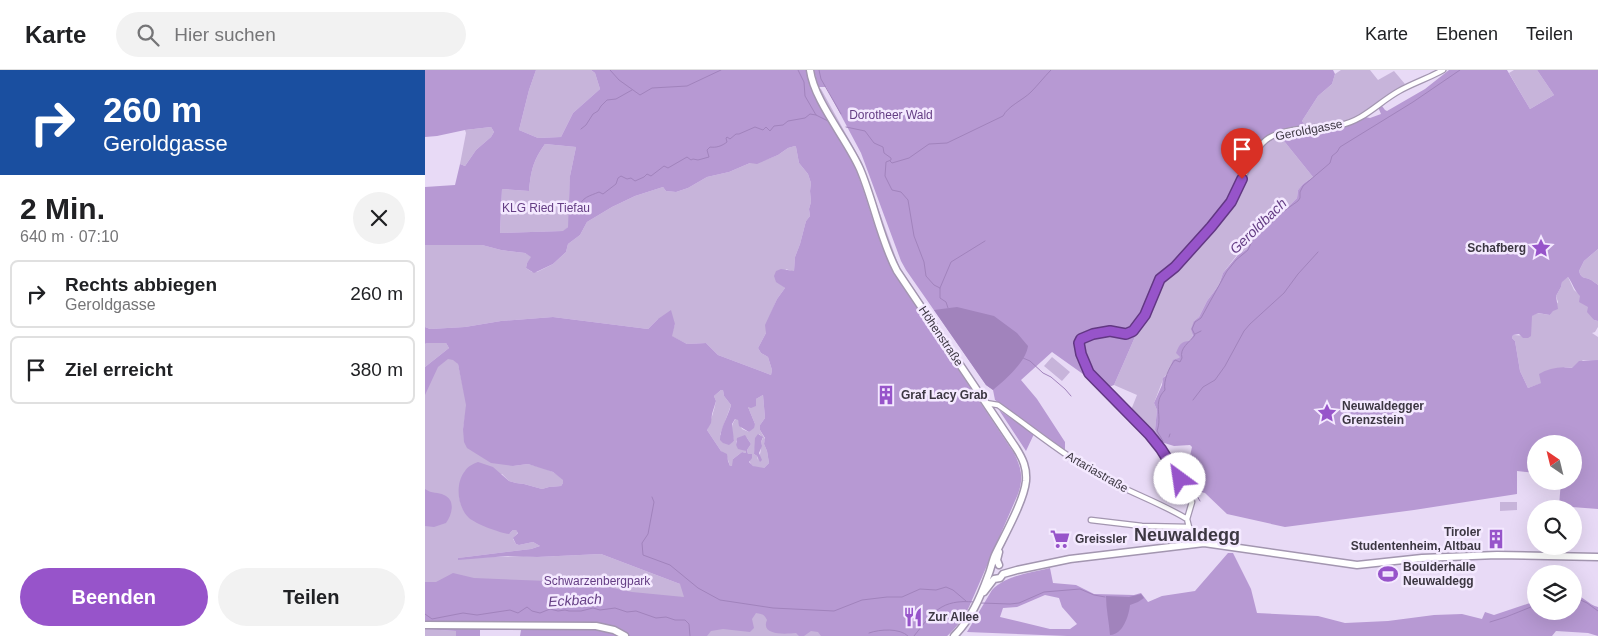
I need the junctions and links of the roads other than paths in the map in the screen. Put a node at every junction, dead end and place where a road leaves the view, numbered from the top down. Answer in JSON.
{"nodes":[{"id":1,"x":810,"y":70,"type":"edge"},
{"id":2,"x":1443,"y":70,"type":"edge"},
{"id":3,"x":986,"y":403,"type":"junction"},
{"id":4,"x":1187,"y":519,"type":"junction"},
{"id":5,"x":1091,"y":520,"type":"dead end"},
{"id":6,"x":1189,"y":528,"type":"junction"},
{"id":7,"x":1204,"y":543,"type":"junction"},
{"id":8,"x":1598,"y":557,"type":"edge"},
{"id":9,"x":999,"y":569,"type":"junction"},
{"id":10,"x":992,"y":576,"type":"junction"},
{"id":11,"x":425,"y":625,"type":"edge"},
{"id":12,"x":956,"y":634,"type":"edge"},
{"id":13,"x":625,"y":636,"type":"edge"}],
"edges":[{"from":1,"to":3,"type":"main road","name":"Höhenstraße"},
{"from":2,"to":4,"type":"street","name":"Geroldgasse"},
{"from":3,"to":4,"type":"street","name":"Artariastraße"},
{"from":3,"to":9,"type":"main road","name":"Höhenstraße"},
{"from":4,"to":6,"type":"street"},
{"from":5,"to":6,"type":"street"},
{"from":6,"to":7,"type":"street"},
{"from":7,"to":8,"type":"main road"},
{"from":7,"to":9,"type":"main road"},
{"from":9,"to":10,"type":"main road","name":"Höhenstraße"},
{"from":9,"to":10,"type":"main road"},
{"from":10,"to":12,"type":"main road","name":"Höhenstraße"},
{"from":11,"to":13,"type":"main road"}]}
